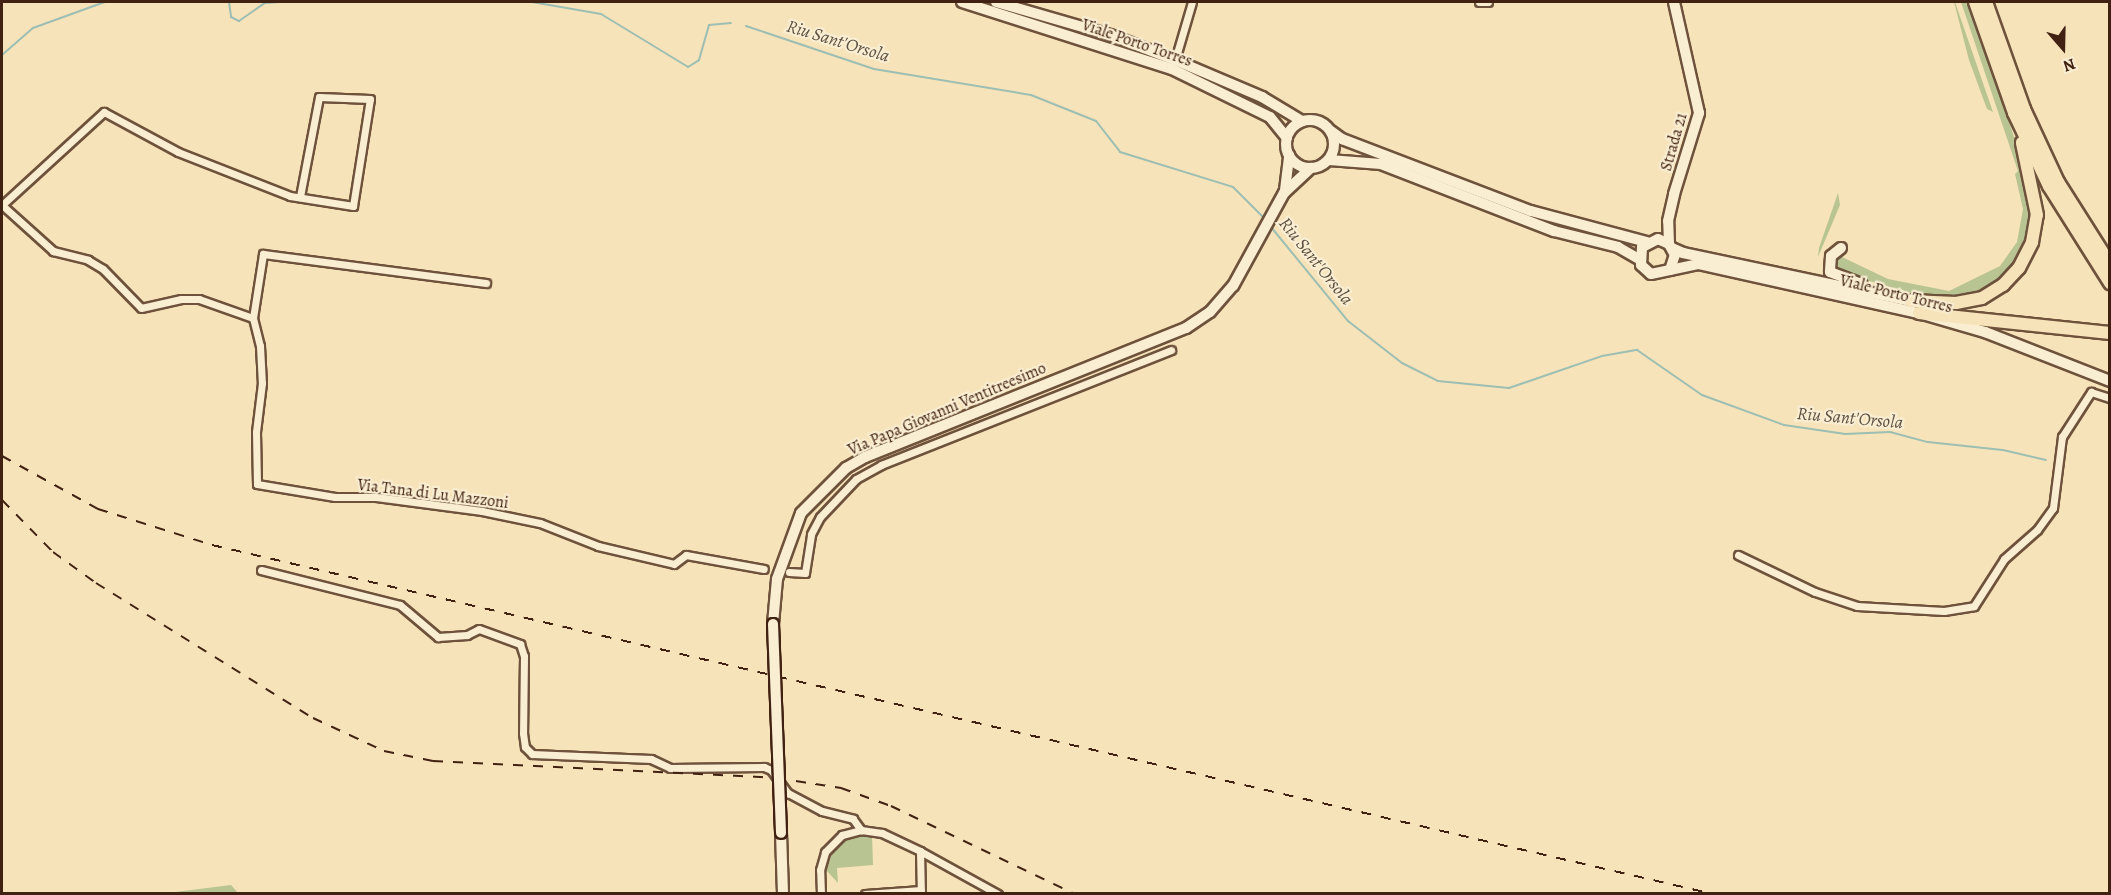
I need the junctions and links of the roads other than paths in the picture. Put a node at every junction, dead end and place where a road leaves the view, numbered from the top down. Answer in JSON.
{"nodes":[{"id":1,"x":962,"y":2,"type":"edge"},
{"id":2,"x":996,"y":2,"type":"edge"},
{"id":3,"x":1192,"y":2,"type":"edge"},
{"id":4,"x":1479,"y":2,"type":"edge"},
{"id":5,"x":1488,"y":2,"type":"edge"},
{"id":6,"x":1674,"y":2,"type":"edge"},
{"id":7,"x":1976,"y":2,"type":"edge"},
{"id":8,"x":1986,"y":2,"type":"edge"},
{"id":9,"x":1174,"y":60,"type":"junction"},
{"id":10,"x":2014,"y":113,"type":"junction"},
{"id":11,"x":1302,"y":121,"type":"junction"},
{"id":12,"x":1332,"y":131,"type":"junction"},
{"id":13,"x":1287,"y":138,"type":"junction"},
{"id":14,"x":1289,"y":155,"type":"junction"},
{"id":15,"x":1329,"y":160,"type":"junction"},
{"id":16,"x":1311,"y":168,"type":"junction"},
{"id":17,"x":1284,"y":193,"type":"junction"},
{"id":18,"x":300,"y":197,"type":"junction"},
{"id":19,"x":2,"y":205,"type":"edge"},
{"id":20,"x":1668,"y":221,"type":"junction"},
{"id":21,"x":1652,"y":241,"type":"junction"},
{"id":22,"x":1671,"y":246,"type":"junction"},
{"id":23,"x":1841,"y":248,"type":"dead end"},
{"id":24,"x":1639,"y":259,"type":"junction"},
{"id":25,"x":2109,"y":264,"type":"edge"},
{"id":26,"x":1670,"y":270,"type":"junction"},
{"id":27,"x":486,"y":283,"type":"dead end"},
{"id":28,"x":2109,"y":283,"type":"edge"},
{"id":29,"x":1905,"y":300,"type":"junction"},
{"id":30,"x":1919,"y":313,"type":"junction"},
{"id":31,"x":1957,"y":314,"type":"junction"},
{"id":32,"x":253,"y":318,"type":"junction"},
{"id":33,"x":2109,"y":333,"type":"edge"},
{"id":34,"x":1171,"y":350,"type":"dead end"},
{"id":35,"x":1057,"y":380,"type":"junction"},
{"id":36,"x":2109,"y":381,"type":"edge"},
{"id":37,"x":1057,"y":393,"type":"junction"},
{"id":38,"x":2109,"y":398,"type":"edge"},
{"id":39,"x":1738,"y":555,"type":"dead end"},
{"id":40,"x":764,"y":569,"type":"dead end"},
{"id":41,"x":261,"y":570,"type":"dead end"},
{"id":42,"x":789,"y":572,"type":"dead end"},
{"id":43,"x":861,"y":830,"type":"junction"},
{"id":44,"x":920,"y":851,"type":"junction"},
{"id":45,"x":921,"y":892,"type":"edge"},
{"id":46,"x":783,"y":894,"type":"edge"},
{"id":47,"x":821,"y":894,"type":"edge"},
{"id":48,"x":865,"y":894,"type":"edge"},
{"id":49,"x":998,"y":894,"type":"edge"}],
"edges":[{"from":1,"to":13,"type":"main road","name":"Viale Porto Torres"},
{"from":2,"to":9,"type":"main road","name":"Viale Porto Torres"},
{"from":3,"to":9,"type":"street"},
{"from":4,"to":5,"type":"street"},
{"from":6,"to":20,"type":"main road","name":"Strada 21"},
{"from":7,"to":10,"type":"highway"},
{"from":8,"to":25,"type":"highway"},
{"from":9,"to":11,"type":"main road","name":"Viale Porto Torres"},
{"from":10,"to":28,"type":"highway"},
{"from":10,"to":29,"type":"highway"},
{"from":11,"to":12,"type":"main road"},
{"from":11,"to":13,"type":"main road"},
{"from":12,"to":15,"type":"main road"},
{"from":12,"to":21,"type":"main road"},
{"from":13,"to":14,"type":"main road"},
{"from":14,"to":16,"type":"main road"},
{"from":14,"to":17,"type":"main road","name":"Via Papa Giovanni Ventitreesimo"},
{"from":15,"to":16,"type":"main road"},
{"from":15,"to":24,"type":"main road"},
{"from":16,"to":17,"type":"main road","name":"Via Papa Giovanni Ventitreesimo"},
{"from":17,"to":35,"type":"main road","name":"Via Papa Giovanni Ventitreesimo"},
{"from":18,"to":18,"type":"street"},
{"from":18,"to":19,"type":"street"},
{"from":19,"to":32,"type":"street"},
{"from":20,"to":21,"type":"main road","name":"Strada 21"},
{"from":20,"to":22,"type":"main road","name":"Strada 21"},
{"from":21,"to":22,"type":"main road"},
{"from":21,"to":24,"type":"main road"},
{"from":22,"to":26,"type":"main road"},
{"from":22,"to":29,"type":"main road","name":"Viale Porto Torres"},
{"from":23,"to":29,"type":"main road"},
{"from":24,"to":26,"type":"main road"},
{"from":26,"to":30,"type":"main road","name":"Viale Porto Torres"},
{"from":27,"to":32,"type":"street","name":"Via Tana di Lu Mazzoni"},
{"from":29,"to":31,"type":"highway"},
{"from":30,"to":31,"type":"highway"},
{"from":30,"to":36,"type":"main road","name":"Viale Porto Torres"},
{"from":31,"to":33,"type":"highway"},
{"from":32,"to":40,"type":"street","name":"Via Tana di Lu Mazzoni"},
{"from":34,"to":37,"type":"street"},
{"from":35,"to":37,"type":"street"},
{"from":35,"to":46,"type":"main road","name":"Via Papa Giovanni Ventitreesimo","bridge":true},
{"from":37,"to":42,"type":"street"},
{"from":38,"to":39,"type":"street"},
{"from":41,"to":43,"type":"street"},
{"from":43,"to":44,"type":"street"},
{"from":43,"to":47,"type":"street"},
{"from":44,"to":45,"type":"street"},
{"from":44,"to":49,"type":"street"},
{"from":45,"to":48,"type":"street"}]}
